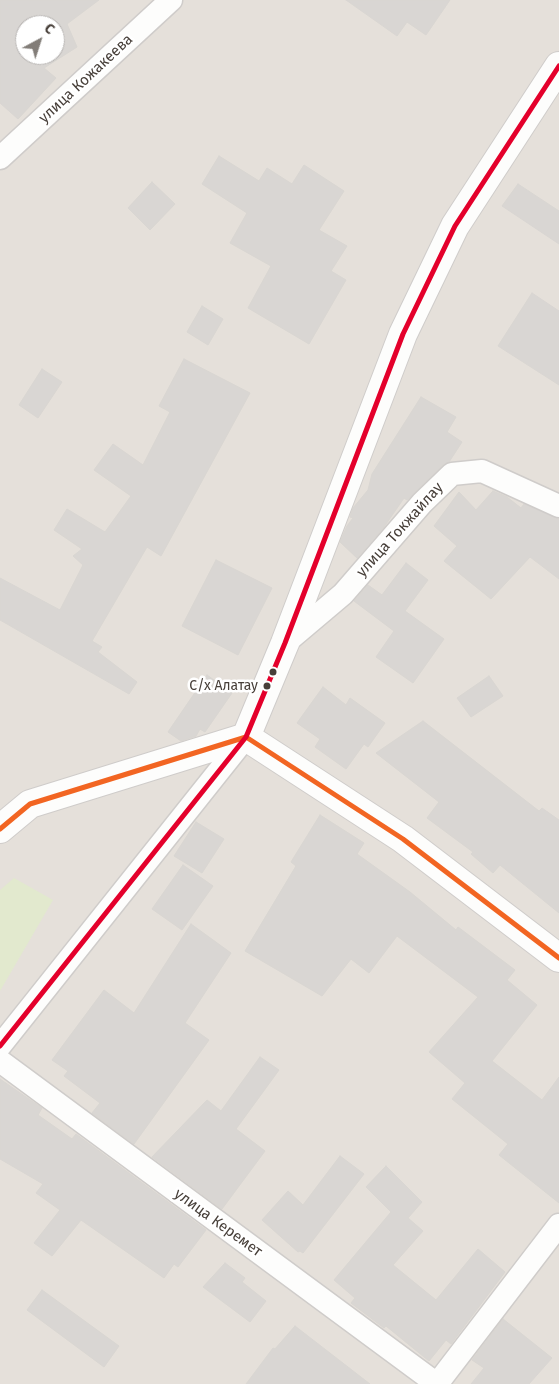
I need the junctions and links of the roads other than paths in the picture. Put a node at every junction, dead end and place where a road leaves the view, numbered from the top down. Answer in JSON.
{"nodes":[{"id":1,"x":171,"y":0,"type":"edge"},
{"id":2,"x":559,"y":66,"type":"edge"},
{"id":3,"x":0,"y":158,"type":"edge"},
{"id":4,"x":559,"y":506,"type":"edge"},
{"id":5,"x":285,"y":643,"type":"junction"},
{"id":6,"x":246,"y":737,"type":"junction"},
{"id":7,"x":0,"y":829,"type":"edge"},
{"id":8,"x":559,"y":958,"type":"edge"},
{"id":9,"x":0,"y":1046,"type":"edge"},
{"id":10,"x":0,"y":1062,"type":"edge"},
{"id":11,"x":559,"y":1225,"type":"edge"},
{"id":12,"x":437,"y":1384,"type":"edge"}],
"edges":[{"from":1,"to":3,"type":"street","name":"улица Кожакеева"},
{"from":2,"to":5,"type":"street"},
{"from":4,"to":5,"type":"street","name":"улица Токжайлау"},
{"from":5,"to":6,"type":"street"},
{"from":6,"to":7,"type":"street"},
{"from":6,"to":8,"type":"street"},
{"from":6,"to":9,"type":"street"},
{"from":10,"to":12,"type":"street","name":"улица Керемет"},
{"from":11,"to":12,"type":"street"}]}
